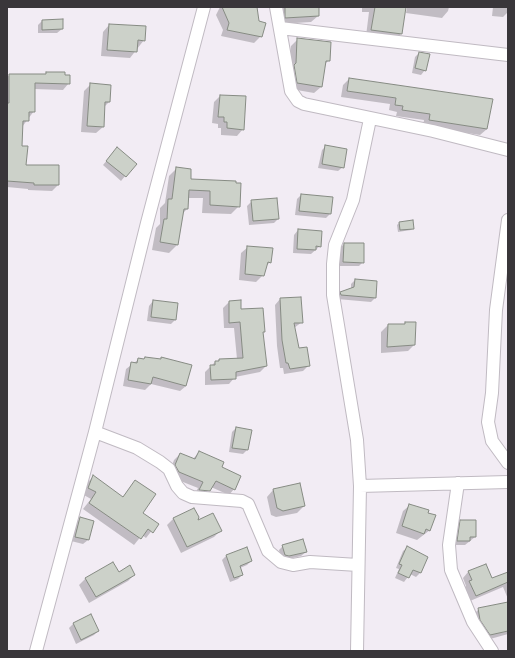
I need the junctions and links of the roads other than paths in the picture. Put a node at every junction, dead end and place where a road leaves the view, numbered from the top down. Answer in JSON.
{"nodes":[{"id":1,"x":204,"y":7,"type":"edge"},
{"id":2,"x":276,"y":7,"type":"edge"},
{"id":3,"x":280,"y":28,"type":"junction"},
{"id":4,"x":508,"y":55,"type":"edge"},
{"id":5,"x":370,"y":119,"type":"junction"},
{"id":6,"x":508,"y":150,"type":"edge"},
{"id":7,"x":508,"y":220,"type":"edge"},
{"id":8,"x":95,"y":432,"type":"junction"},
{"id":9,"x":508,"y":462,"type":"edge"},
{"id":10,"x":508,"y":482,"type":"edge"},
{"id":11,"x":458,"y":483,"type":"junction"},
{"id":12,"x":360,"y":486,"type":"junction"},
{"id":13,"x":358,"y":565,"type":"junction"},
{"id":14,"x":36,"y":651,"type":"edge"},
{"id":15,"x":357,"y":651,"type":"edge"},
{"id":16,"x":492,"y":651,"type":"edge"}],
"edges":[{"from":1,"to":8,"type":"street"},
{"from":2,"to":3,"type":"street"},
{"from":3,"to":4,"type":"street"},
{"from":3,"to":5,"type":"street"},
{"from":5,"to":6,"type":"street"},
{"from":5,"to":12,"type":"street"},
{"from":7,"to":9,"type":"street"},
{"from":8,"to":13,"type":"street"},
{"from":8,"to":14,"type":"street"},
{"from":10,"to":11,"type":"street"},
{"from":11,"to":12,"type":"street"},
{"from":11,"to":16,"type":"street"},
{"from":12,"to":13,"type":"street"},
{"from":13,"to":15,"type":"street"}]}
